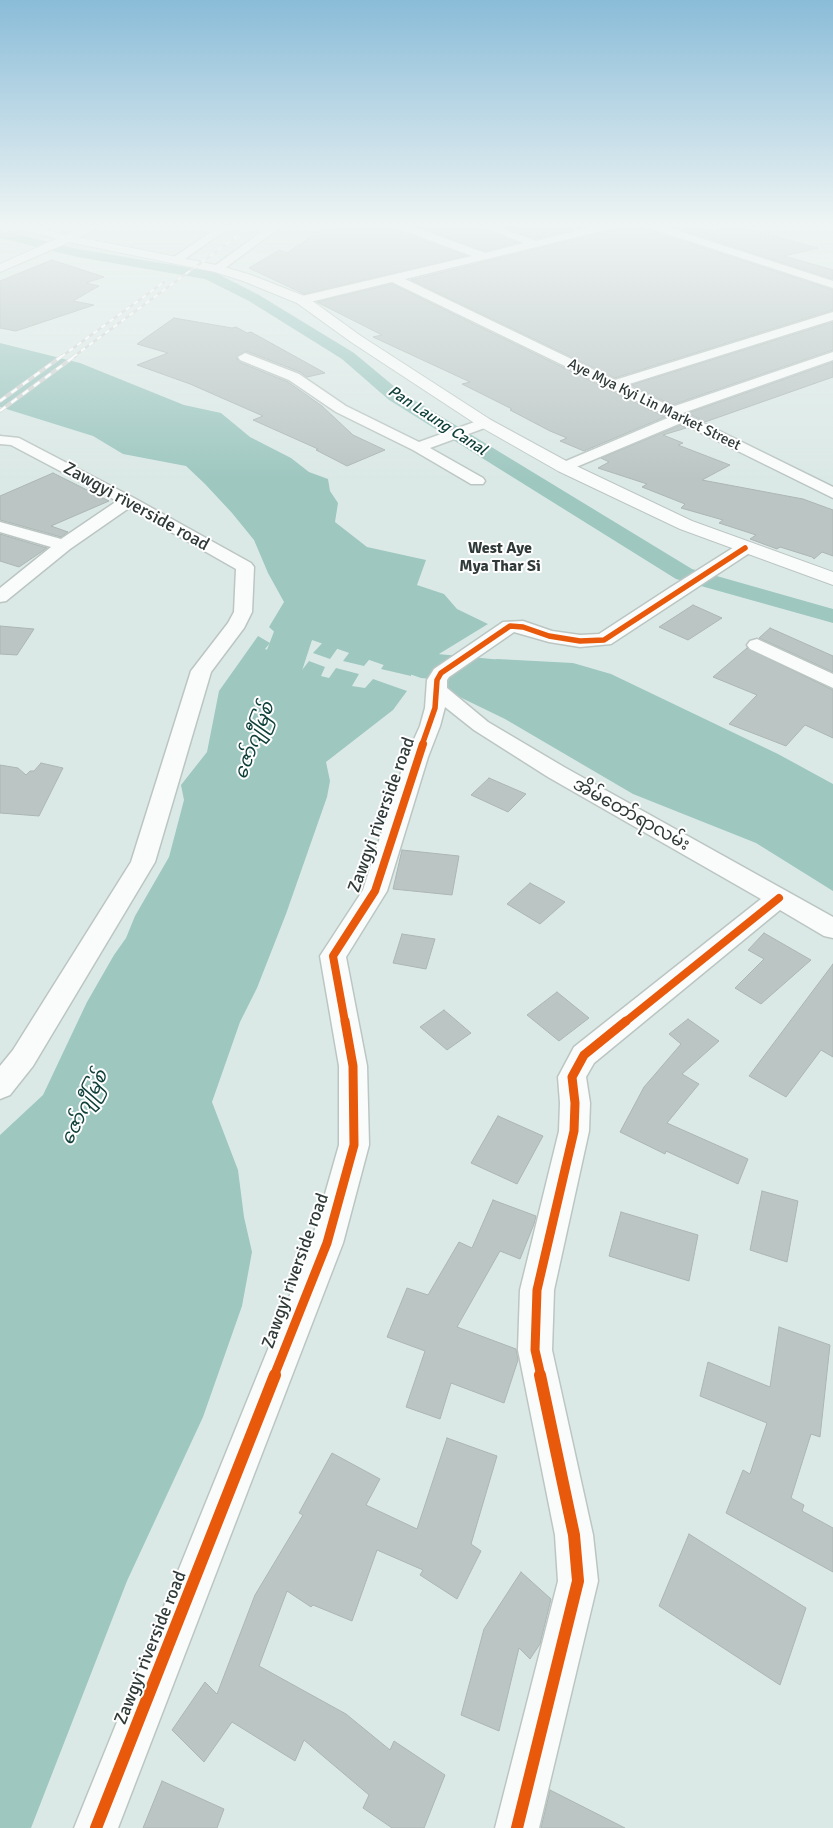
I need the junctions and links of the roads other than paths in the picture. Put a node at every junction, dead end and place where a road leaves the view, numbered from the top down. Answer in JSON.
{"nodes":[{"id":1,"x":314,"y":308,"type":"edge"},
{"id":2,"x":456,"y":308,"type":"edge"},
{"id":3,"x":833,"y":316,"type":"edge"},
{"id":4,"x":833,"y":356,"type":"edge"},
{"id":5,"x":245,"y":357,"type":"dead end"},
{"id":6,"x":612,"y":385,"type":"junction"},
{"id":7,"x":676,"y":415,"type":"junction"},
{"id":8,"x":485,"y":423,"type":"junction"},
{"id":9,"x":7,"y":440,"type":"edge"},
{"id":10,"x":418,"y":446,"type":"junction"},
{"id":11,"x":564,"y":467,"type":"junction"},
{"id":12,"x":478,"y":481,"type":"dead end"},
{"id":13,"x":833,"y":493,"type":"edge"},
{"id":14,"x":128,"y":501,"type":"junction"},
{"id":15,"x":0,"y":527,"type":"edge"},
{"id":16,"x":64,"y":545,"type":"junction"},
{"id":17,"x":745,"y":548,"type":"junction"},
{"id":18,"x":833,"y":579,"type":"edge"},
{"id":19,"x":0,"y":597,"type":"edge"},
{"id":20,"x":757,"y":645,"type":"dead end"},
{"id":21,"x":439,"y":682,"type":"junction"},
{"id":22,"x":833,"y":682,"type":"edge"},
{"id":23,"x":779,"y":898,"type":"junction"},
{"id":24,"x":833,"y":929,"type":"edge"},
{"id":25,"x":0,"y":1086,"type":"edge"},
{"id":26,"x":96,"y":1828,"type":"edge"},
{"id":27,"x":517,"y":1828,"type":"edge"}],
"edges":[{"from":1,"to":8,"type":"main road"},
{"from":2,"to":6,"type":"street","name":"Aye Mya Kyi Lin Market Street"},
{"from":3,"to":6,"type":"street"},
{"from":4,"to":7,"type":"street"},
{"from":5,"to":10,"type":"street"},
{"from":6,"to":7,"type":"street","name":"Aye Mya Kyi Lin Market Street"},
{"from":7,"to":11,"type":"street"},
{"from":7,"to":13,"type":"street","name":"Aye Mya Kyi Lin Market Street"},
{"from":8,"to":10,"type":"street"},
{"from":8,"to":11,"type":"main road"},
{"from":9,"to":14,"type":"street","name":"Zawgyi riverside road"},
{"from":10,"to":12,"type":"street"},
{"from":11,"to":17,"type":"main road"},
{"from":14,"to":16,"type":"street"},
{"from":14,"to":25,"type":"street","name":"Zawgyi riverside road"},
{"from":15,"to":16,"type":"street"},
{"from":16,"to":19,"type":"street"},
{"from":17,"to":18,"type":"main road"},
{"from":17,"to":21,"type":"street"},
{"from":20,"to":22,"type":"street"},
{"from":21,"to":23,"type":"street","name":"အိမ်တော်ရာလမ်း"},
{"from":21,"to":26,"type":"street","name":"Zawgyi riverside road"},
{"from":23,"to":24,"type":"street","name":"အိမ်တော်ရာလမ်း"},
{"from":23,"to":27,"type":"street"}]}
